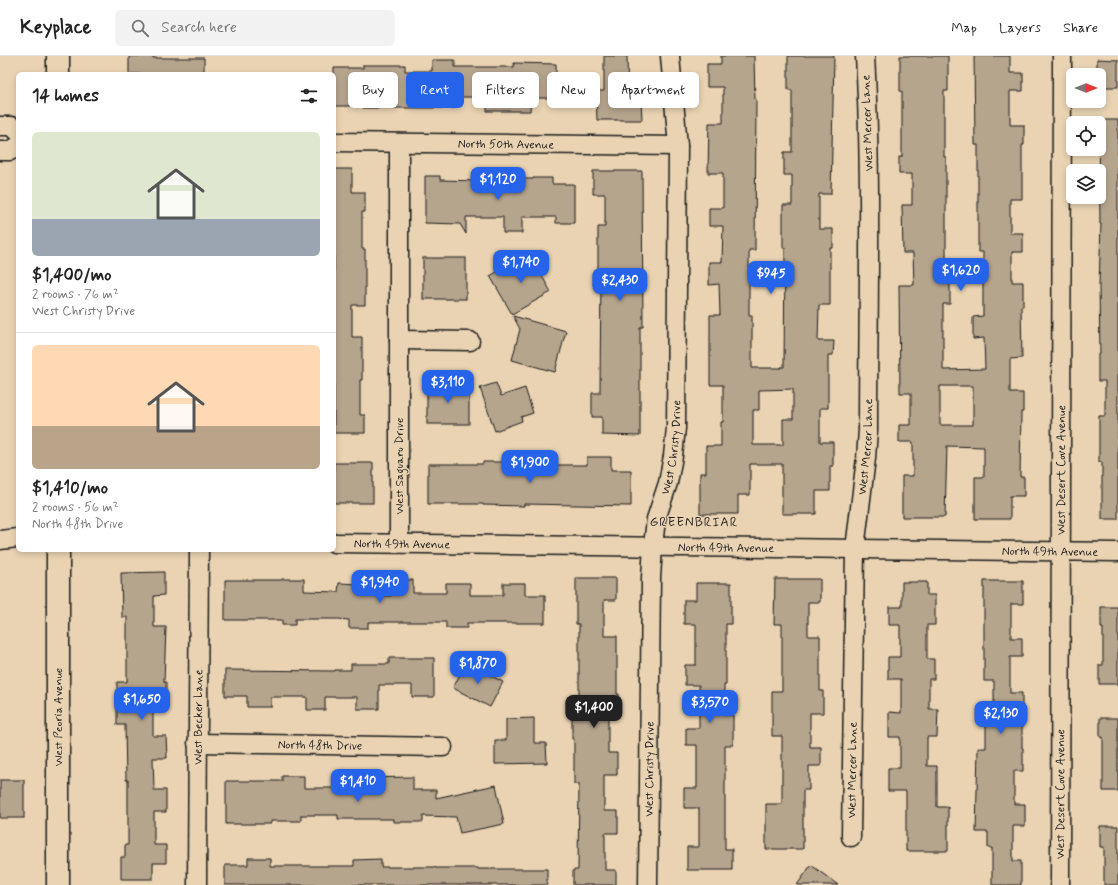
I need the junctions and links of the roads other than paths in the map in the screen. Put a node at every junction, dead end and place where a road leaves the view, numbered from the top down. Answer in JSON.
{"nodes":[{"id":1,"x":58,"y":56,"type":"edge"},
{"id":2,"x":670,"y":56,"type":"edge"},
{"id":3,"x":865,"y":56,"type":"edge"},
{"id":4,"x":1062,"y":56,"type":"edge"},
{"id":5,"x":58,"y":72,"type":"edge"},
{"id":6,"x":0,"y":126,"type":"edge"},
{"id":7,"x":16,"y":130,"type":"edge"},
{"id":8,"x":336,"y":142,"type":"edge"},
{"id":9,"x":399,"y":143,"type":"junction"},
{"id":10,"x":678,"y":146,"type":"junction"},
{"id":11,"x":16,"y":147,"type":"edge"},
{"id":12,"x":0,"y":151,"type":"edge"},
{"id":13,"x":399,"y":340,"type":"junction"},
{"id":14,"x":470,"y":341,"type":"dead end"},
{"id":15,"x":16,"y":538,"type":"edge"},
{"id":16,"x":0,"y":540,"type":"edge"},
{"id":17,"x":336,"y":543,"type":"edge"},
{"id":18,"x":399,"y":543,"type":"junction"},
{"id":19,"x":653,"y":546,"type":"junction"},
{"id":20,"x":855,"y":549,"type":"junction"},
{"id":21,"x":1060,"y":551,"type":"junction"},
{"id":22,"x":58,"y":552,"type":"edge"},
{"id":23,"x":199,"y":552,"type":"edge"},
{"id":24,"x":1118,"y":552,"type":"edge"},
{"id":25,"x":197,"y":743,"type":"junction"},
{"id":26,"x":443,"y":747,"type":"dead end"},
{"id":27,"x":851,"y":837,"type":"dead end"},
{"id":28,"x":58,"y":885,"type":"edge"},
{"id":29,"x":197,"y":885,"type":"edge"},
{"id":30,"x":648,"y":885,"type":"edge"},
{"id":31,"x":1060,"y":885,"type":"edge"}],
"edges":[{"from":1,"to":5,"type":"main road"},
{"from":2,"to":10,"type":"street","name":"West Christy Drive"},
{"from":3,"to":20,"type":"street","name":"West Mercer Lane"},
{"from":4,"to":21,"type":"street","name":"West Desert Cove Avenue"},
{"from":6,"to":7,"type":"street"},
{"from":8,"to":9,"type":"street","name":"North 50th Avenue"},
{"from":9,"to":10,"type":"street","name":"North 50th Avenue"},
{"from":9,"to":13,"type":"street","name":"West Saguaro Drive"},
{"from":10,"to":19,"type":"street","name":"West Christy Drive"},
{"from":11,"to":12,"type":"street"},
{"from":13,"to":14,"type":"street"},
{"from":13,"to":18,"type":"street","name":"West Saguaro Drive"},
{"from":15,"to":16,"type":"street"},
{"from":17,"to":18,"type":"street","name":"North 49th Avenue"},
{"from":18,"to":19,"type":"street","name":"North 49th Avenue"},
{"from":19,"to":20,"type":"street","name":"North 49th Avenue"},
{"from":19,"to":30,"type":"street","name":"West Christy Drive"},
{"from":20,"to":21,"type":"street","name":"North 49th Avenue"},
{"from":20,"to":27,"type":"street","name":"West Mercer Lane"},
{"from":21,"to":24,"type":"street","name":"North 49th Avenue"},
{"from":21,"to":31,"type":"street","name":"West Desert Cove Avenue"},
{"from":22,"to":28,"type":"main road","name":"West Peoria Avenue"},
{"from":23,"to":25,"type":"street","name":"West Becker Lane"},
{"from":25,"to":26,"type":"street","name":"North 48th Drive"},
{"from":25,"to":29,"type":"street","name":"West Becker Lane"}]}
